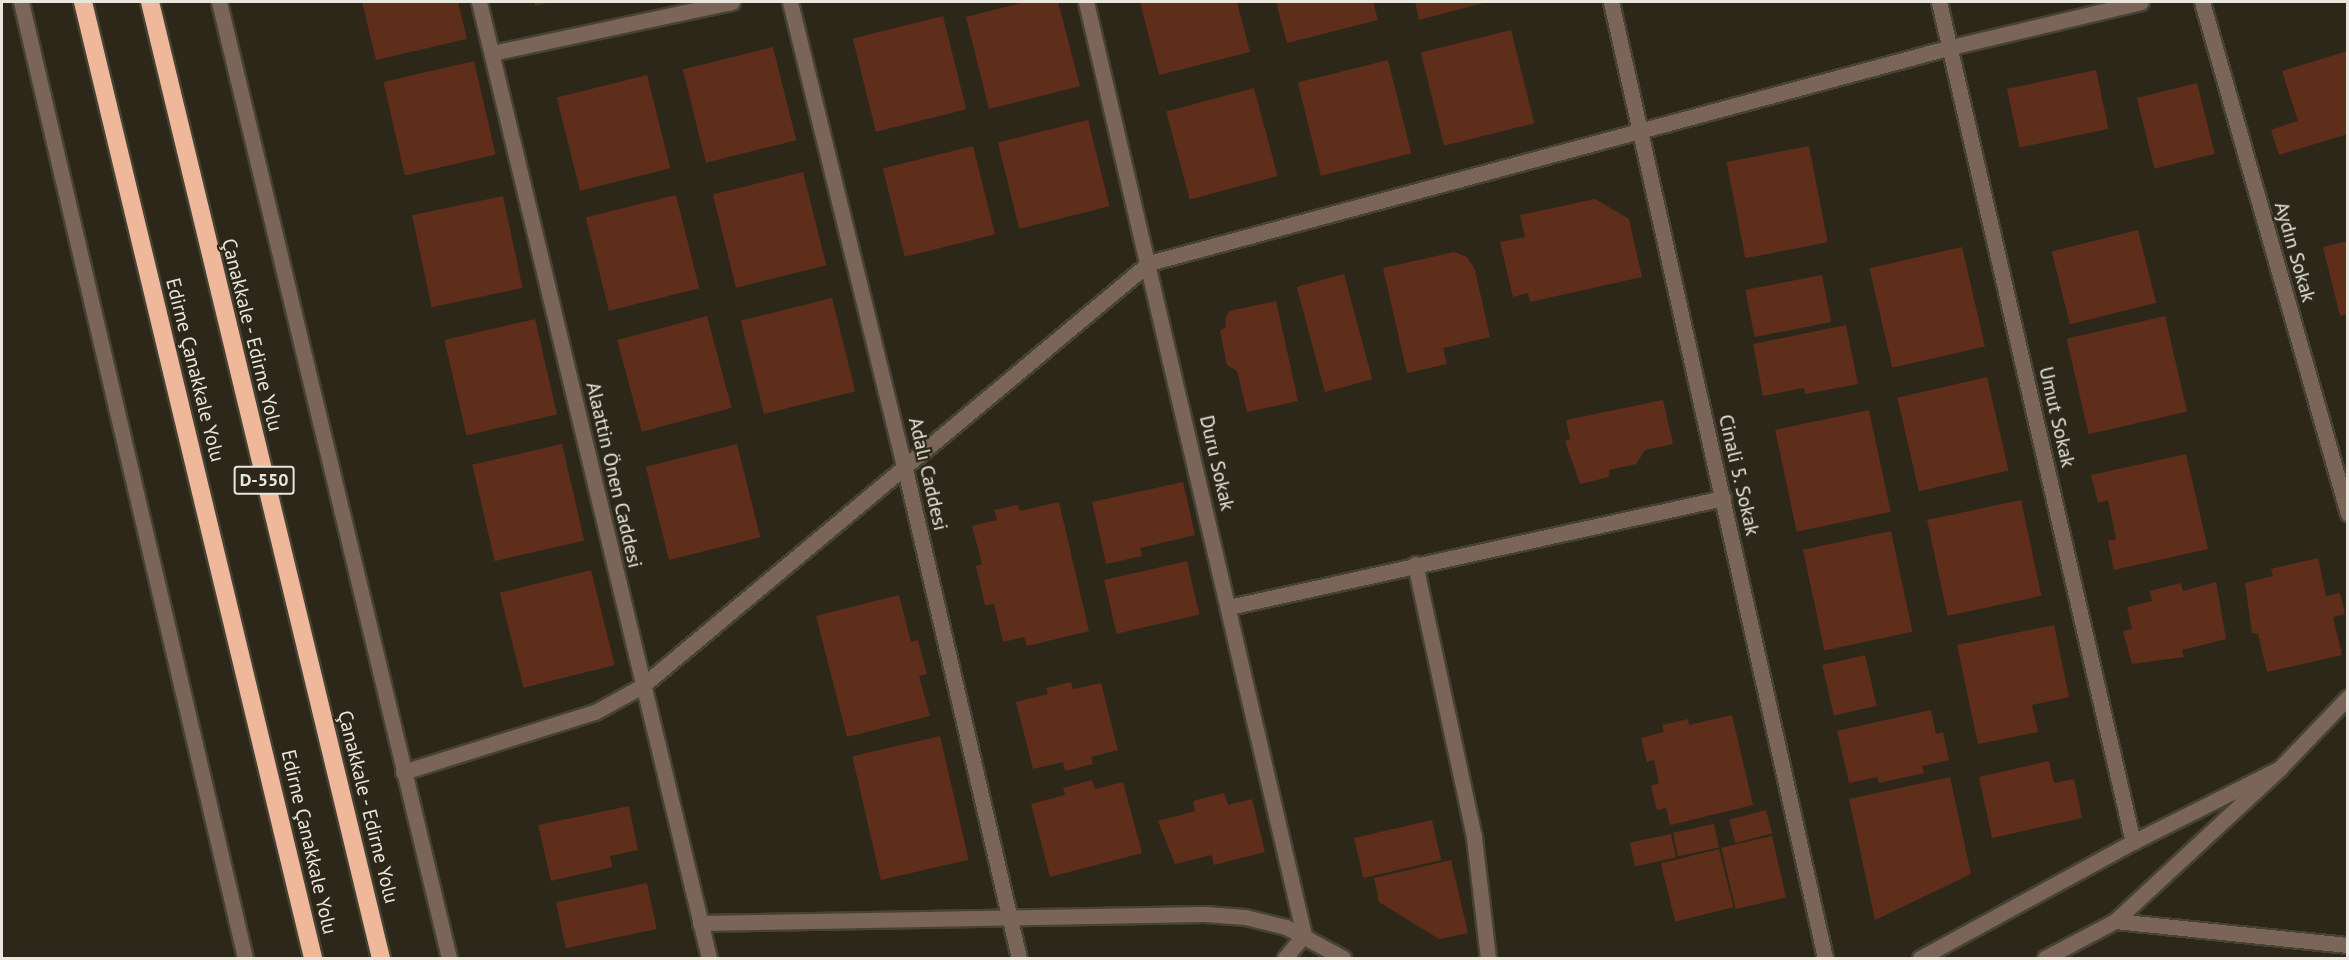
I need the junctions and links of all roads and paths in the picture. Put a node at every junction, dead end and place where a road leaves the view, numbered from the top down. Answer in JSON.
{"nodes":[{"id":1,"x":21,"y":2,"type":"edge"},
{"id":2,"x":83,"y":2,"type":"edge"},
{"id":3,"x":150,"y":2,"type":"edge"},
{"id":4,"x":219,"y":2,"type":"edge"},
{"id":5,"x":479,"y":2,"type":"edge"},
{"id":6,"x":732,"y":2,"type":"edge"},
{"id":7,"x":790,"y":2,"type":"edge"},
{"id":8,"x":1086,"y":2,"type":"edge"},
{"id":9,"x":1611,"y":2,"type":"edge"},
{"id":10,"x":1939,"y":2,"type":"edge"},
{"id":11,"x":2141,"y":2,"type":"edge"},
{"id":12,"x":2202,"y":2,"type":"edge"},
{"id":13,"x":1951,"y":47,"type":"junction"},
{"id":14,"x":492,"y":53,"type":"junction"},
{"id":15,"x":1641,"y":129,"type":"junction"},
{"id":16,"x":1149,"y":263,"type":"junction"},
{"id":17,"x":904,"y":465,"type":"junction"},
{"id":18,"x":1723,"y":498,"type":"junction"},
{"id":19,"x":2348,"y":514,"type":"edge"},
{"id":20,"x":1415,"y":564,"type":"junction"},
{"id":21,"x":1228,"y":607,"type":"junction"},
{"id":22,"x":642,"y":686,"type":"junction"},
{"id":23,"x":2348,"y":697,"type":"edge"},
{"id":24,"x":2280,"y":768,"type":"junction"},
{"id":25,"x":403,"y":772,"type":"junction"},
{"id":26,"x":2133,"y":842,"type":"junction"},
{"id":27,"x":1010,"y":919,"type":"junction"},
{"id":28,"x":2115,"y":921,"type":"junction"},
{"id":29,"x":700,"y":923,"type":"junction"},
{"id":30,"x":1304,"y":935,"type":"junction"},
{"id":31,"x":2348,"y":945,"type":"edge"},
{"id":32,"x":245,"y":958,"type":"edge"},
{"id":33,"x":313,"y":958,"type":"edge"},
{"id":34,"x":381,"y":958,"type":"edge"},
{"id":35,"x":449,"y":958,"type":"edge"},
{"id":36,"x":709,"y":958,"type":"edge"},
{"id":37,"x":1019,"y":958,"type":"edge"},
{"id":38,"x":1285,"y":958,"type":"edge"},
{"id":39,"x":1343,"y":958,"type":"edge"},
{"id":40,"x":1488,"y":958,"type":"edge"},
{"id":41,"x":1825,"y":958,"type":"edge"},
{"id":42,"x":1920,"y":958,"type":"edge"},
{"id":43,"x":2045,"y":958,"type":"edge"}],
"edges":[{"from":1,"to":32,"type":"street"},
{"from":2,"to":33,"type":"highway","name":"Edirne Çanakkale Yolu","number":"D-550"},
{"from":3,"to":34,"type":"highway","name":"Çanakkale - Edirne Yolu","number":"D-550"},
{"from":4,"to":25,"type":"street"},
{"from":5,"to":14,"type":"street","name":"Alaattin Önen Caddesi"},
{"from":6,"to":14,"type":"street"},
{"from":7,"to":17,"type":"street","name":"Adalı Caddesi"},
{"from":8,"to":16,"type":"street","name":"Duru Sokak"},
{"from":9,"to":15,"type":"street","name":"Cinali 5. Sokak"},
{"from":10,"to":13,"type":"street","name":"Umut Sokak"},
{"from":11,"to":13,"type":"street"},
{"from":12,"to":19,"type":"street","name":"Aydın Sokak"},
{"from":13,"to":15,"type":"street"},
{"from":13,"to":26,"type":"street","name":"Umut Sokak"},
{"from":14,"to":22,"type":"street","name":"Alaattin Önen Caddesi"},
{"from":15,"to":16,"type":"street"},
{"from":15,"to":18,"type":"street","name":"Cinali 5. Sokak"},
{"from":16,"to":17,"type":"street"},
{"from":16,"to":21,"type":"street","name":"Duru Sokak"},
{"from":17,"to":22,"type":"street"},
{"from":17,"to":27,"type":"street","name":"Adalı Caddesi"},
{"from":18,"to":20,"type":"street"},
{"from":18,"to":41,"type":"street","name":"Cinali 5. Sokak"},
{"from":20,"to":21,"type":"street"},
{"from":20,"to":40,"type":"street"},
{"from":21,"to":30,"type":"street","name":"Duru Sokak"},
{"from":22,"to":25,"type":"street"},
{"from":22,"to":29,"type":"street","name":"Alaattin Önen Caddesi"},
{"from":23,"to":24,"type":"street"},
{"from":24,"to":26,"type":"street"},
{"from":24,"to":28,"type":"street"},
{"from":25,"to":35,"type":"street"},
{"from":26,"to":42,"type":"street"},
{"from":27,"to":29,"type":"street"},
{"from":27,"to":30,"type":"street"},
{"from":27,"to":37,"type":"street","name":"Adalı Caddesi"},
{"from":28,"to":31,"type":"street"},
{"from":28,"to":43,"type":"street"},
{"from":29,"to":36,"type":"street","name":"Alaattin Önen Caddesi"},
{"from":30,"to":38,"type":"street"},
{"from":30,"to":39,"type":"street"}]}
